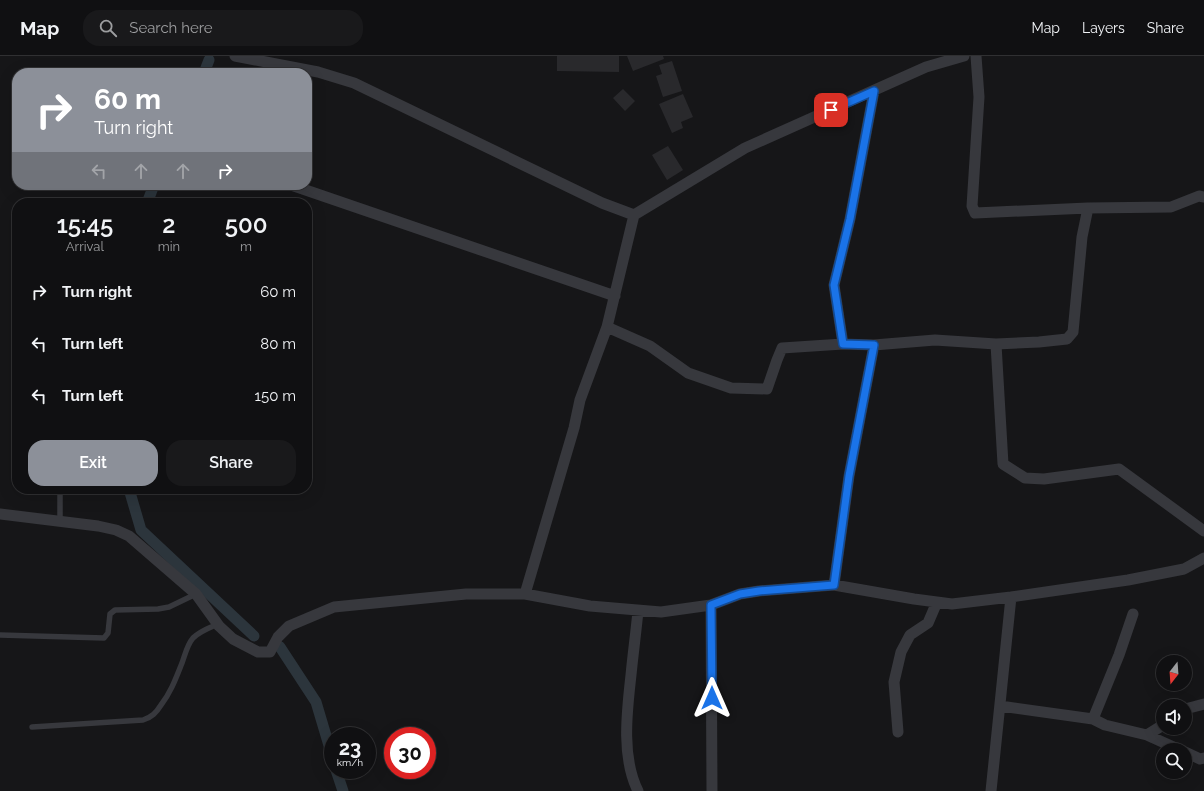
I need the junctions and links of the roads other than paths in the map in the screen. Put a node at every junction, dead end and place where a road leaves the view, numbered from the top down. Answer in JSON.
{"nodes":[{"id":1,"x":235,"y":56,"type":"edge"},
{"id":2,"x":964,"y":56,"type":"edge"},
{"id":3,"x":976,"y":56,"type":"edge"},
{"id":4,"x":297,"y":68,"type":"edge"},
{"id":5,"x":312,"y":71,"type":"edge"},
{"id":6,"x":874,"y":91,"type":"junction"},
{"id":7,"x":306,"y":190,"type":"edge"},
{"id":8,"x":1204,"y":197,"type":"edge"},
{"id":9,"x":1088,"y":208,"type":"junction"},
{"id":10,"x":634,"y":215,"type":"junction"},
{"id":11,"x":615,"y":296,"type":"junction"},
{"id":12,"x":607,"y":327,"type":"junction"},
{"id":13,"x":843,"y":344,"type":"junction"},
{"id":14,"x":996,"y":344,"type":"junction"},
{"id":15,"x":874,"y":345,"type":"junction"},
{"id":16,"x":60,"y":494,"type":"edge"},
{"id":17,"x":0,"y":514,"type":"edge"},
{"id":18,"x":60,"y":521,"type":"junction"},
{"id":19,"x":1204,"y":531,"type":"edge"},
{"id":20,"x":1204,"y":558,"type":"edge"},
{"id":21,"x":834,"y":585,"type":"junction"},
{"id":22,"x":196,"y":594,"type":"junction"},
{"id":23,"x":525,"y":594,"type":"junction"},
{"id":24,"x":1012,"y":597,"type":"junction"},
{"id":25,"x":937,"y":602,"type":"junction"},
{"id":26,"x":711,"y":605,"type":"junction"},
{"id":27,"x":638,"y":611,"type":"junction"},
{"id":28,"x":1133,"y":614,"type":"dead end"},
{"id":29,"x":218,"y":624,"type":"junction"},
{"id":30,"x":0,"y":634,"type":"edge"},
{"id":31,"x":1204,"y":704,"type":"edge"},
{"id":32,"x":1000,"y":706,"type":"junction"},
{"id":33,"x":1192,"y":707,"type":"edge"},
{"id":34,"x":1093,"y":719,"type":"junction"},
{"id":35,"x":32,"y":726,"type":"dead end"},
{"id":36,"x":1156,"y":729,"type":"edge"},
{"id":37,"x":898,"y":732,"type":"dead end"},
{"id":38,"x":1147,"y":735,"type":"junction"},
{"id":39,"x":1165,"y":743,"type":"edge"},
{"id":40,"x":1192,"y":755,"type":"edge"},
{"id":41,"x":1204,"y":758,"type":"edge"},
{"id":42,"x":638,"y":791,"type":"edge"},
{"id":43,"x":712,"y":791,"type":"edge"},
{"id":44,"x":991,"y":791,"type":"edge"}],
"edges":[{"from":1,"to":4,"type":"street"},
{"from":2,"to":6,"type":"street"},
{"from":3,"to":9,"type":"street"},
{"from":5,"to":10,"type":"street"},
{"from":6,"to":10,"type":"street"},
{"from":6,"to":13,"type":"street"},
{"from":7,"to":11,"type":"street"},
{"from":8,"to":9,"type":"street"},
{"from":9,"to":14,"type":"street"},
{"from":10,"to":11,"type":"street"},
{"from":11,"to":12,"type":"street"},
{"from":12,"to":13,"type":"street"},
{"from":12,"to":23,"type":"street"},
{"from":13,"to":15,"type":"street"},
{"from":14,"to":15,"type":"street"},
{"from":14,"to":19,"type":"street"},
{"from":15,"to":21,"type":"street"},
{"from":16,"to":18,"type":"lane"},
{"from":17,"to":18,"type":"street"},
{"from":18,"to":22,"type":"street"},
{"from":20,"to":24,"type":"street"},
{"from":21,"to":25,"type":"street"},
{"from":21,"to":26,"type":"street"},
{"from":22,"to":29,"type":"street"},
{"from":22,"to":30,"type":"lane"},
{"from":23,"to":27,"type":"street"},
{"from":23,"to":29,"type":"street"},
{"from":24,"to":25,"type":"street"},
{"from":24,"to":32,"type":"street"},
{"from":25,"to":37,"type":"street"},
{"from":26,"to":27,"type":"street"},
{"from":26,"to":43,"type":"street"},
{"from":27,"to":42,"type":"street"},
{"from":28,"to":34,"type":"street"},
{"from":29,"to":35,"type":"lane"},
{"from":31,"to":33,"type":"street"},
{"from":32,"to":34,"type":"street"},
{"from":32,"to":44,"type":"street"},
{"from":34,"to":38,"type":"street"},
{"from":36,"to":38,"type":"street"},
{"from":38,"to":39,"type":"street"},
{"from":40,"to":41,"type":"street"}]}
